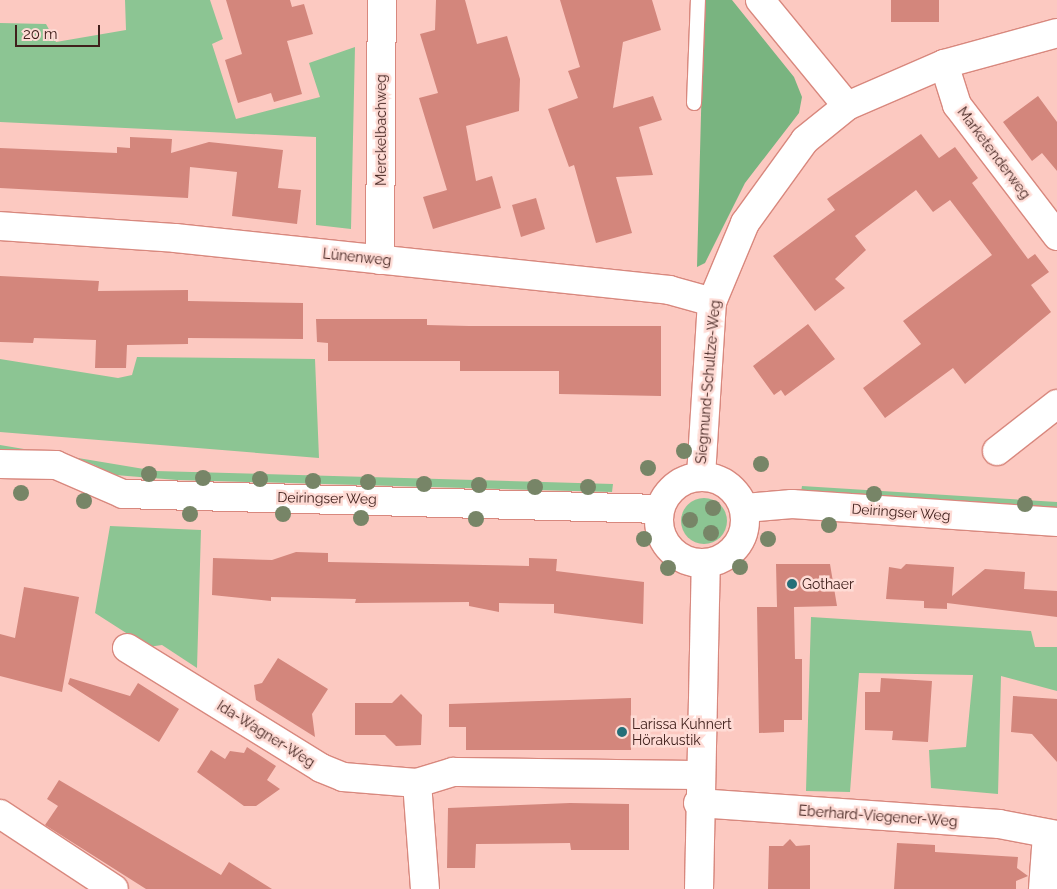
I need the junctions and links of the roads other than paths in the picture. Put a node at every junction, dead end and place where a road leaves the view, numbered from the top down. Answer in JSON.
{"nodes":[{"id":1,"x":382,"y":0,"type":"edge"},
{"id":2,"x":698,"y":0,"type":"edge"},
{"id":3,"x":760,"y":0,"type":"edge"},
{"id":4,"x":1057,"y":33,"type":"edge"},
{"id":5,"x":944,"y":64,"type":"junction"},
{"id":6,"x":694,"y":103,"type":"dead end"},
{"id":7,"x":846,"y":106,"type":"junction"},
{"id":8,"x":0,"y":226,"type":"edge"},
{"id":9,"x":1057,"y":236,"type":"edge"},
{"id":10,"x":380,"y":260,"type":"junction"},
{"id":11,"x":712,"y":302,"type":"junction"},
{"id":12,"x":1057,"y":404,"type":"edge"},
{"id":13,"x":997,"y":451,"type":"dead end"},
{"id":14,"x":0,"y":464,"type":"edge"},
{"id":15,"x":701,"y":476,"type":"junction"},
{"id":16,"x":745,"y":508,"type":"junction"},
{"id":17,"x":659,"y":509,"type":"junction"},
{"id":18,"x":1057,"y":522,"type":"edge"},
{"id":19,"x":706,"y":564,"type":"junction"},
{"id":20,"x":127,"y":648,"type":"dead end"},
{"id":21,"x":701,"y":775,"type":"junction"},
{"id":22,"x":417,"y":784,"type":"junction"},
{"id":23,"x":698,"y":803,"type":"junction"},
{"id":24,"x":0,"y":814,"type":"edge"},
{"id":25,"x":1052,"y":835,"type":"edge"},
{"id":26,"x":114,"y":889,"type":"edge"},
{"id":27,"x":424,"y":889,"type":"edge"},
{"id":28,"x":699,"y":889,"type":"edge"},
{"id":29,"x":1043,"y":889,"type":"edge"}],
"edges":[{"from":1,"to":10,"type":"street","name":"Merckelbachweg"},
{"from":2,"to":6,"type":"lane"},
{"from":3,"to":7,"type":"street"},
{"from":4,"to":5,"type":"street","name":"Siegmund-Schultze-Weg"},
{"from":5,"to":7,"type":"street","name":"Siegmund-Schultze-Weg"},
{"from":5,"to":9,"type":"street","name":"Marketenderweg"},
{"from":7,"to":11,"type":"street","name":"Siegmund-Schultze-Weg"},
{"from":8,"to":10,"type":"street","name":"Lünenweg"},
{"from":10,"to":11,"type":"street","name":"Lünenweg"},
{"from":11,"to":15,"type":"street","name":"Siegmund-Schultze-Weg"},
{"from":12,"to":13,"type":"street"},
{"from":14,"to":17,"type":"street","name":"Deiringser Weg"},
{"from":15,"to":16,"type":"street"},
{"from":15,"to":17,"type":"street"},
{"from":16,"to":18,"type":"street","name":"Deiringser Weg"},
{"from":16,"to":19,"type":"street"},
{"from":17,"to":19,"type":"street"},
{"from":19,"to":21,"type":"street"},
{"from":20,"to":22,"type":"street","name":"Ida-Wagner-Weg"},
{"from":21,"to":22,"type":"street","name":"Ida-Wagner-Weg"},
{"from":21,"to":23,"type":"street"},
{"from":22,"to":27,"type":"street"},
{"from":23,"to":25,"type":"street","name":"Eberhard-Viegener-Weg"},
{"from":23,"to":28,"type":"street"},
{"from":24,"to":26,"type":"street"},
{"from":25,"to":29,"type":"street"}]}
